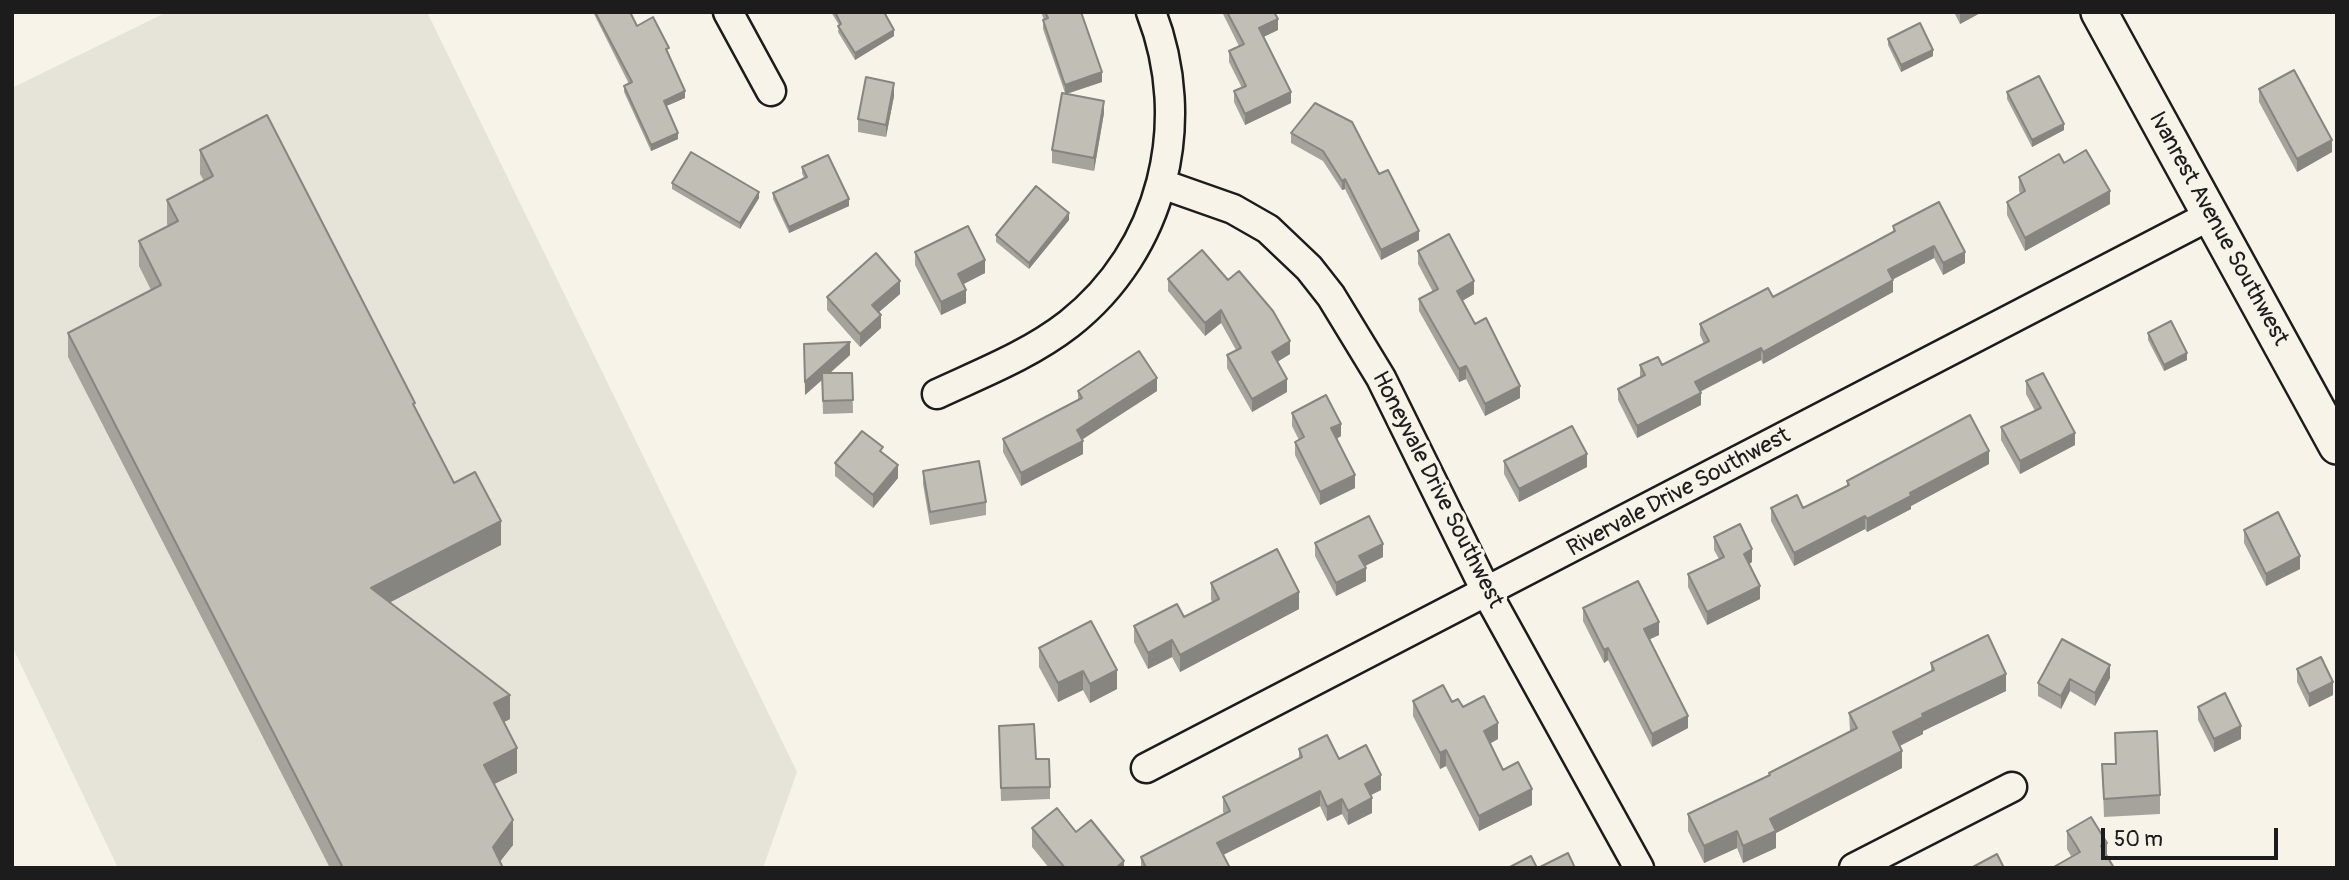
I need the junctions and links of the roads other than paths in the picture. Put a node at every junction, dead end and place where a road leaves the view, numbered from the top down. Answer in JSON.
{"nodes":[{"id":1,"x":728,"y":12,"type":"edge"},
{"id":2,"x":1151,"y":12,"type":"edge"},
{"id":3,"x":2099,"y":12,"type":"edge"},
{"id":4,"x":771,"y":91,"type":"dead end"},
{"id":5,"x":1162,"y":184,"type":"junction"},
{"id":6,"x":2211,"y":215,"type":"junction"},
{"id":7,"x":937,"y":394,"type":"dead end"},
{"id":8,"x":2337,"y":446,"type":"edge"},
{"id":9,"x":1487,"y":593,"type":"junction"},
{"id":10,"x":1146,"y":768,"type":"dead end"},
{"id":11,"x":2012,"y":787,"type":"dead end"},
{"id":12,"x":1639,"y":868,"type":"edge"},
{"id":13,"x":1854,"y":868,"type":"edge"}],
"edges":[{"from":1,"to":4,"type":"street"},
{"from":2,"to":5,"type":"street"},
{"from":3,"to":6,"type":"street","name":"Ivanrest Avenue Southwest"},
{"from":5,"to":7,"type":"street"},
{"from":5,"to":9,"type":"street","name":"Honeyvale Drive Southwest"},
{"from":6,"to":8,"type":"street","name":"Ivanrest Avenue Southwest"},
{"from":6,"to":9,"type":"street","name":"Rivervale Drive Southwest"},
{"from":9,"to":10,"type":"street","name":"Rivervale Drive Southwest"},
{"from":9,"to":12,"type":"street","name":"Honeyvale Drive Southwest"},
{"from":11,"to":13,"type":"street"}]}
